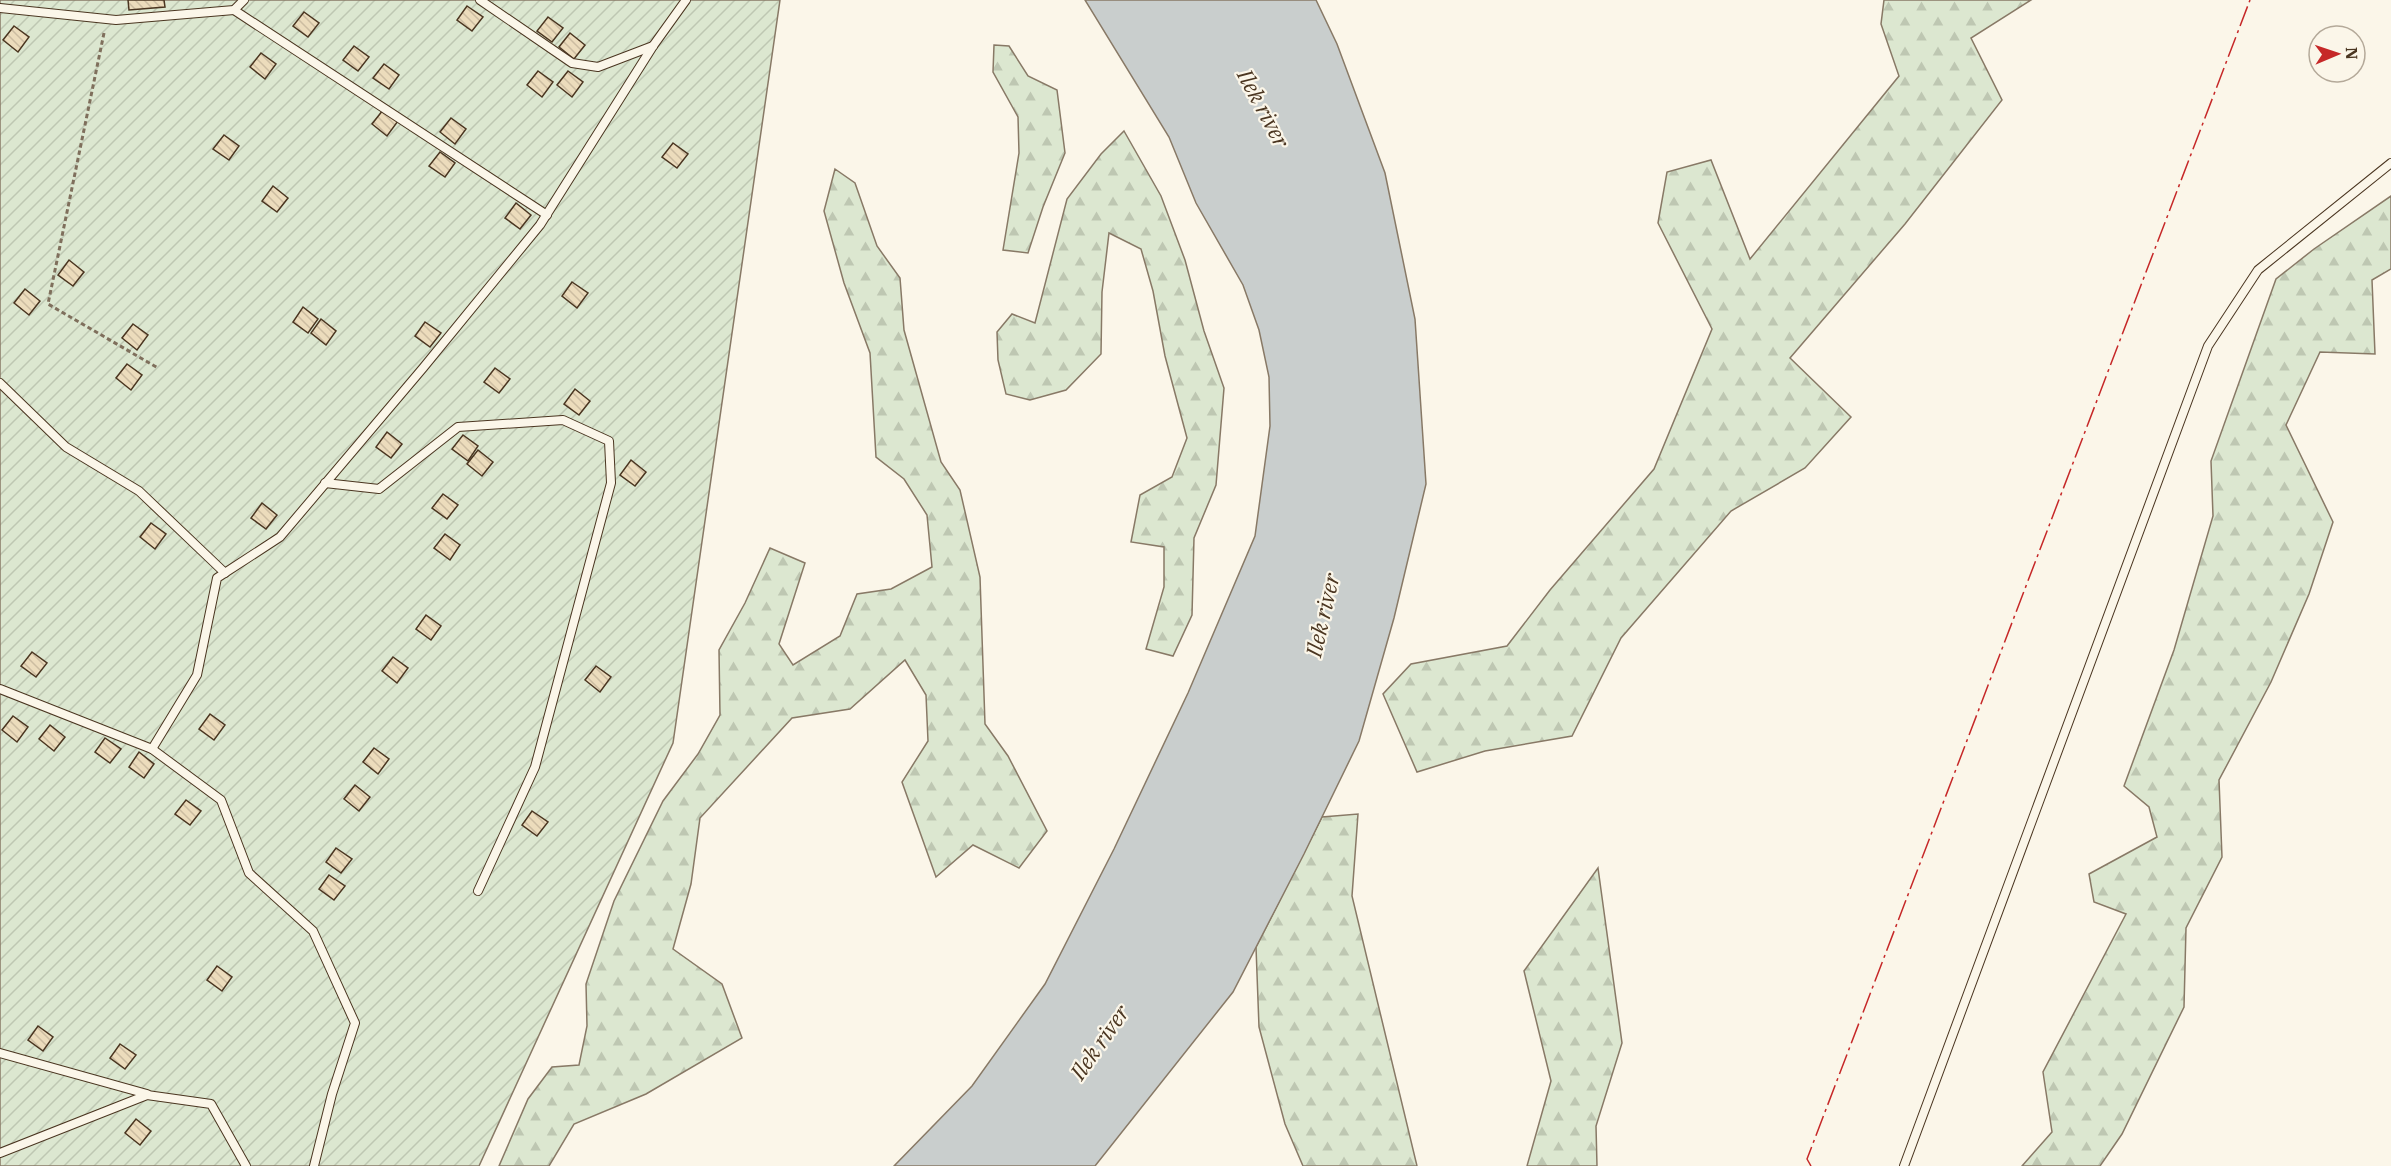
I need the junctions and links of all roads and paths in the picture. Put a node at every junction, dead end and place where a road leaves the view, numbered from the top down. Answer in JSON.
{"nodes":[{"id":1,"x":244,"y":0,"type":"edge"},
{"id":2,"x":480,"y":0,"type":"edge"},
{"id":3,"x":686,"y":0,"type":"edge"},
{"id":4,"x":0,"y":8,"type":"edge"},
{"id":5,"x":234,"y":10,"type":"junction"},
{"id":6,"x":107,"y":19,"type":"junction"},
{"id":7,"x":653,"y":46,"type":"junction"},
{"id":8,"x":2391,"y":163,"type":"edge"},
{"id":9,"x":547,"y":215,"type":"junction"},
{"id":10,"x":158,"y":368,"type":"dead end"},
{"id":11,"x":0,"y":383,"type":"edge"},
{"id":12,"x":325,"y":483,"type":"junction"},
{"id":13,"x":225,"y":573,"type":"junction"},
{"id":14,"x":0,"y":689,"type":"edge"},
{"id":15,"x":152,"y":749,"type":"junction"},
{"id":16,"x":478,"y":891,"type":"dead end"},
{"id":17,"x":0,"y":1053,"type":"edge"},
{"id":18,"x":147,"y":1095,"type":"junction"},
{"id":19,"x":0,"y":1153,"type":"edge"},
{"id":20,"x":246,"y":1166,"type":"edge"},
{"id":21,"x":314,"y":1166,"type":"edge"},
{"id":22,"x":1904,"y":1166,"type":"edge"}],
"edges":[{"from":1,"to":5,"type":"lane"},
{"from":2,"to":7,"type":"lane"},
{"from":3,"to":7,"type":"lane"},
{"from":4,"to":6,"type":"lane"},
{"from":5,"to":6,"type":"lane"},
{"from":5,"to":9,"type":"lane"},
{"from":6,"to":10,"type":"path"},
{"from":7,"to":9,"type":"lane"},
{"from":8,"to":22,"type":"lane"},
{"from":9,"to":12,"type":"lane"},
{"from":11,"to":13,"type":"lane"},
{"from":12,"to":13,"type":"lane"},
{"from":12,"to":16,"type":"lane"},
{"from":13,"to":15,"type":"lane"},
{"from":14,"to":15,"type":"lane"},
{"from":15,"to":21,"type":"lane"},
{"from":17,"to":18,"type":"lane"},
{"from":18,"to":19,"type":"lane"},
{"from":18,"to":20,"type":"lane"}]}
